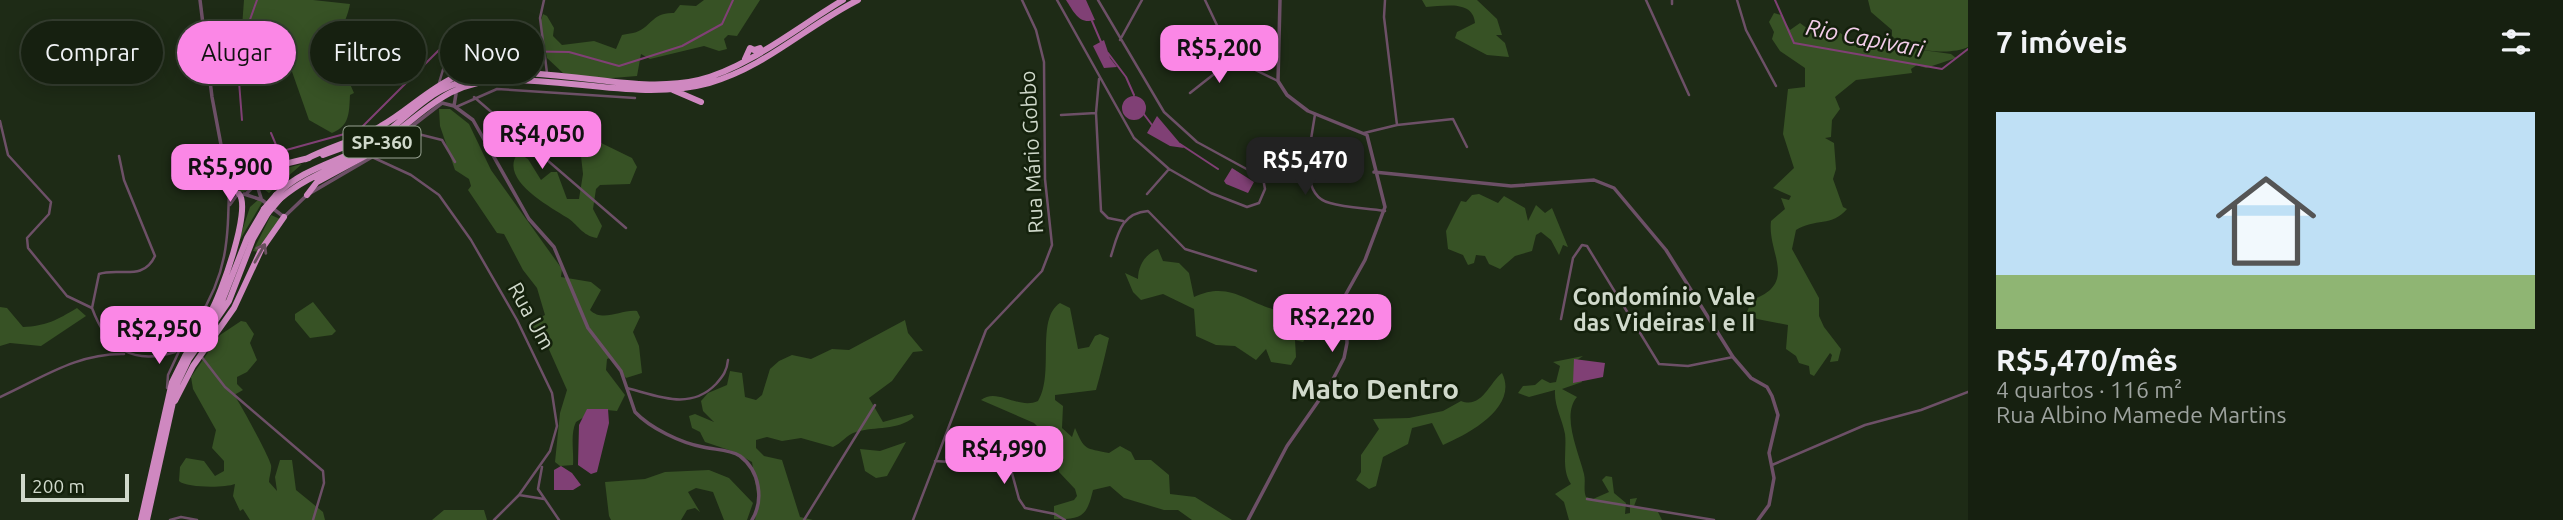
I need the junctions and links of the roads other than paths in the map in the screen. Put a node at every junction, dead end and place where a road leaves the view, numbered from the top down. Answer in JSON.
{"nodes":[{"id":1,"x":200,"y":0,"type":"edge"},
{"id":2,"x":544,"y":0,"type":"edge"},
{"id":3,"x":843,"y":0,"type":"edge"},
{"id":4,"x":858,"y":0,"type":"edge"},
{"id":5,"x":1022,"y":0,"type":"edge"},
{"id":6,"x":1057,"y":0,"type":"edge"},
{"id":7,"x":1098,"y":0,"type":"edge"},
{"id":8,"x":1142,"y":0,"type":"edge"},
{"id":9,"x":1205,"y":0,"type":"edge"},
{"id":10,"x":1280,"y":0,"type":"edge"},
{"id":11,"x":1385,"y":0,"type":"edge"},
{"id":12,"x":1646,"y":0,"type":"edge"},
{"id":13,"x":1737,"y":0,"type":"edge"},
{"id":14,"x":1120,"y":40,"type":"junction"},
{"id":15,"x":1233,"y":59,"type":"junction"},
{"id":16,"x":544,"y":76,"type":"edge"},
{"id":17,"x":547,"y":76,"type":"junction"},
{"id":18,"x":1099,"y":78,"type":"junction"},
{"id":19,"x":440,"y":79,"type":"edge"},
{"id":20,"x":544,"y":81,"type":"edge"},
{"id":21,"x":1278,"y":81,"type":"junction"},
{"id":22,"x":438,"y":84,"type":"joint"},
{"id":23,"x":455,"y":84,"type":"edge"},
{"id":24,"x":475,"y":84,"type":"edge"},
{"id":25,"x":478,"y":84,"type":"edge"},
{"id":26,"x":702,"y":84,"type":"junction"},
{"id":27,"x":1776,"y":86,"type":"dead end"},
{"id":28,"x":653,"y":88,"type":"junction"},
{"id":29,"x":1190,"y":93,"type":"dead end"},
{"id":30,"x":457,"y":94,"type":"junction"},
{"id":31,"x":1689,"y":95,"type":"dead end"},
{"id":32,"x":474,"y":97,"type":"junction"},
{"id":33,"x":635,"y":99,"type":"dead end"},
{"id":34,"x":442,"y":103,"type":"junction"},
{"id":35,"x":455,"y":106,"type":"junction"},
{"id":36,"x":1096,"y":113,"type":"junction"},
{"id":37,"x":1315,"y":114,"type":"junction"},
{"id":38,"x":1061,"y":115,"type":"dead end"},
{"id":39,"x":0,"y":121,"type":"edge"},
{"id":40,"x":1397,"y":125,"type":"junction"},
{"id":41,"x":412,"y":126,"type":"junction"},
{"id":42,"x":406,"y":131,"type":"junction"},
{"id":43,"x":414,"y":132,"type":"junction"},
{"id":44,"x":1364,"y":133,"type":"junction"},
{"id":45,"x":387,"y":135,"type":"junction"},
{"id":46,"x":1467,"y":147,"type":"dead end"},
{"id":47,"x":223,"y":150,"type":"junction"},
{"id":48,"x":119,"y":156,"type":"dead end"},
{"id":49,"x":372,"y":157,"type":"junction"},
{"id":50,"x":306,"y":159,"type":"junction"},
{"id":51,"x":455,"y":162,"type":"dead end"},
{"id":52,"x":242,"y":167,"type":"junction"},
{"id":53,"x":1169,"y":169,"type":"junction"},
{"id":54,"x":1374,"y":172,"type":"junction"},
{"id":55,"x":253,"y":176,"type":"junction"},
{"id":56,"x":228,"y":183,"type":"junction"},
{"id":57,"x":240,"y":194,"type":"junction"},
{"id":58,"x":1147,"y":194,"type":"dead end"},
{"id":59,"x":307,"y":195,"type":"junction"},
{"id":60,"x":262,"y":200,"type":"junction"},
{"id":61,"x":230,"y":205,"type":"junction"},
{"id":62,"x":266,"y":211,"type":"junction"},
{"id":63,"x":1385,"y":211,"type":"junction"},
{"id":64,"x":285,"y":217,"type":"junction"},
{"id":65,"x":1123,"y":221,"type":"junction"},
{"id":66,"x":626,"y":228,"type":"dead end"},
{"id":67,"x":1111,"y":256,"type":"dead end"},
{"id":68,"x":1256,"y":271,"type":"dead end"},
{"id":69,"x":92,"y":308,"type":"junction"},
{"id":70,"x":1561,"y":319,"type":"dead end"},
{"id":71,"x":181,"y":347,"type":"junction"},
{"id":72,"x":127,"y":355,"type":"junction"},
{"id":73,"x":201,"y":356,"type":"junction"},
{"id":74,"x":1733,"y":357,"type":"junction"},
{"id":75,"x":728,"y":360,"type":"dead end"},
{"id":76,"x":167,"y":388,"type":"junction"},
{"id":77,"x":627,"y":388,"type":"junction"},
{"id":78,"x":1968,"y":392,"type":"edge"},
{"id":79,"x":0,"y":397,"type":"edge"},
{"id":80,"x":165,"y":402,"type":"junction"},
{"id":81,"x":875,"y":405,"type":"dead end"},
{"id":82,"x":169,"y":420,"type":"junction"},
{"id":83,"x":935,"y":461,"type":"junction"},
{"id":84,"x":543,"y":463,"type":"junction"},
{"id":85,"x":1772,"y":465,"type":"junction"},
{"id":86,"x":519,"y":495,"type":"junction"},
{"id":87,"x":544,"y":499,"type":"junction"},
{"id":88,"x":1587,"y":499,"type":"dead end"},
{"id":89,"x":141,"y":520,"type":"edge"},
{"id":90,"x":147,"y":520,"type":"edge"},
{"id":91,"x":170,"y":520,"type":"edge"},
{"id":92,"x":197,"y":520,"type":"edge"},
{"id":93,"x":313,"y":520,"type":"edge"},
{"id":94,"x":495,"y":520,"type":"edge"},
{"id":95,"x":559,"y":520,"type":"edge"},
{"id":96,"x":752,"y":520,"type":"edge"},
{"id":97,"x":804,"y":520,"type":"edge"},
{"id":98,"x":913,"y":520,"type":"edge"},
{"id":99,"x":1065,"y":520,"type":"edge"},
{"id":100,"x":1248,"y":520,"type":"edge"},
{"id":101,"x":1714,"y":520,"type":"edge"},
{"id":102,"x":1758,"y":520,"type":"edge"}],
"edges":[{"from":1,"to":47,"type":"street"},
{"from":2,"to":17,"type":"street"},
{"from":3,"to":17,"type":"highway","number":"SP-360"},
{"from":4,"to":26,"type":"highway","number":"SP-360"},
{"from":5,"to":83,"type":"street","name":"Rua Mário Gobbo"},
{"from":6,"to":18,"type":"street"},
{"from":7,"to":14,"type":"street"},
{"from":8,"to":14,"type":"street"},
{"from":9,"to":15,"type":"street"},
{"from":10,"to":21,"type":"street"},
{"from":11,"to":40,"type":"street"},
{"from":12,"to":31,"type":"street"},
{"from":13,"to":27,"type":"street"},
{"from":14,"to":53,"type":"street"},
{"from":15,"to":21,"type":"street"},
{"from":15,"to":29,"type":"street"},
{"from":16,"to":17,"type":"highway","number":"SP-360"},
{"from":18,"to":36,"type":"street"},
{"from":18,"to":53,"type":"street"},
{"from":19,"to":22,"type":"street"},
{"from":20,"to":28,"type":"highway","number":"SP-360"},
{"from":21,"to":37,"type":"street"},
{"from":22,"to":50,"type":"highway"},
{"from":23,"to":45,"type":"highway","number":"SP-360"},
{"from":24,"to":45,"type":"highway","number":"SP-360"},
{"from":25,"to":30,"type":"highway"},
{"from":26,"to":28,"type":"highway","number":"SP-360"},
{"from":26,"to":28,"type":"highway"},
{"from":30,"to":34,"type":"highway"},
{"from":30,"to":35,"type":"street"},
{"from":32,"to":33,"type":"street"},
{"from":32,"to":35,"type":"street"},
{"from":32,"to":66,"type":"street"},
{"from":34,"to":35,"type":"street"},
{"from":34,"to":41,"type":"street"},
{"from":35,"to":77,"type":"street"},
{"from":36,"to":38,"type":"street"},
{"from":36,"to":65,"type":"street"},
{"from":37,"to":44,"type":"street"},
{"from":37,"to":63,"type":"street"},
{"from":39,"to":69,"type":"street"},
{"from":40,"to":44,"type":"street"},
{"from":40,"to":46,"type":"street"},
{"from":41,"to":42,"type":"street"},
{"from":41,"to":43,"type":"street"},
{"from":42,"to":43,"type":"street"},
{"from":42,"to":49,"type":"street"},
{"from":43,"to":51,"type":"street"},
{"from":44,"to":54,"type":"street"},
{"from":45,"to":50,"type":"highway"},
{"from":45,"to":59,"type":"highway"},
{"from":45,"to":62,"type":"highway","number":"SP-360","bridge":true},
{"from":47,"to":52,"type":"street"},
{"from":47,"to":56,"type":"street"},
{"from":48,"to":69,"type":"street"},
{"from":49,"to":59,"type":"street"},
{"from":49,"to":84,"type":"street","name":"Rua Um"},
{"from":50,"to":55,"type":"highway"},
{"from":52,"to":55,"type":"street"},
{"from":52,"to":56,"type":"street"},
{"from":53,"to":58,"type":"street"},
{"from":54,"to":63,"type":"street"},
{"from":54,"to":74,"type":"street"},
{"from":55,"to":57,"type":"street"},
{"from":55,"to":60,"type":"street"},
{"from":56,"to":57,"type":"street"},
{"from":56,"to":61,"type":"street"},
{"from":57,"to":60,"type":"street"},
{"from":57,"to":61,"type":"street"},
{"from":57,"to":76,"type":"highway"},
{"from":59,"to":64,"type":"street"},
{"from":60,"to":64,"type":"street"},
{"from":61,"to":71,"type":"street"},
{"from":62,"to":80,"type":"highway","number":"SP-360"},
{"from":62,"to":82,"type":"highway","number":"SP-360"},
{"from":63,"to":100,"type":"street"},
{"from":73,"to":64,"type":"highway","one_way":true},
{"from":65,"to":67,"type":"street"},
{"from":65,"to":68,"type":"street"},
{"from":69,"to":72,"type":"street"},
{"from":70,"to":74,"type":"street"},
{"from":71,"to":72,"type":"street"},
{"from":71,"to":76,"type":"street"},
{"from":72,"to":79,"type":"street"},
{"from":73,"to":82,"type":"highway"},
{"from":73,"to":93,"type":"street"},
{"from":74,"to":85,"type":"street"},
{"from":75,"to":77,"type":"street"},
{"from":76,"to":80,"type":"highway"},
{"from":77,"to":96,"type":"street"},
{"from":78,"to":85,"type":"street"},
{"from":80,"to":89,"type":"highway","number":"SP-360"},
{"from":81,"to":97,"type":"street"},
{"from":82,"to":90,"type":"highway","number":"SP-360"},
{"from":83,"to":98,"type":"street","name":"Rua Mário Gobbo"},
{"from":83,"to":99,"type":"street"},
{"from":84,"to":86,"type":"street","name":"Rua Um"},
{"from":84,"to":87,"type":"street"},
{"from":85,"to":102,"type":"street"},
{"from":86,"to":87,"type":"street"},
{"from":86,"to":94,"type":"street","name":"Rua Um"},
{"from":87,"to":95,"type":"street"},
{"from":88,"to":101,"type":"street"},
{"from":91,"to":92,"type":"street"}]}
